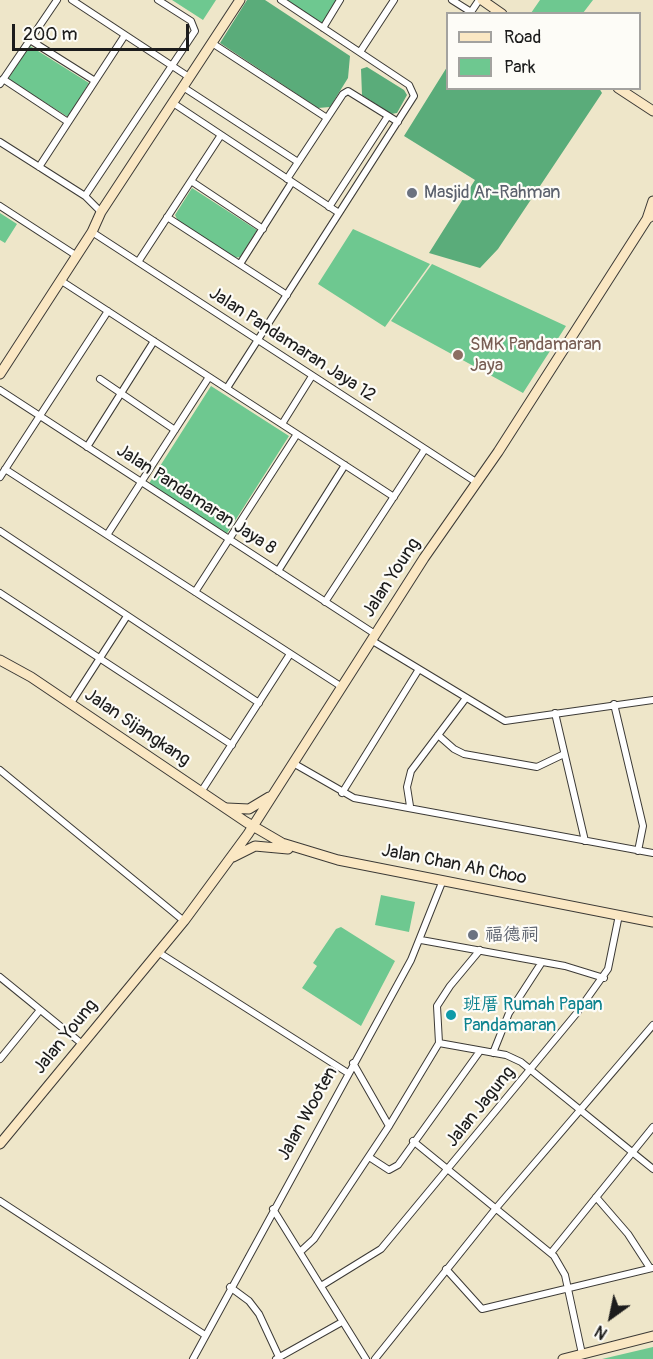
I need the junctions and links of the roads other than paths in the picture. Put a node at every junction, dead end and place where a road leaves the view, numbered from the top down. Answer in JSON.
{"nodes":[{"id":1,"x":57,"y":0,"type":"edge"},
{"id":2,"x":72,"y":0,"type":"edge"},
{"id":3,"x":158,"y":0,"type":"edge"},
{"id":4,"x":240,"y":0,"type":"edge"},
{"id":5,"x":281,"y":0,"type":"edge"},
{"id":6,"x":340,"y":0,"type":"edge"},
{"id":7,"x":394,"y":0,"type":"edge"},
{"id":8,"x":452,"y":0,"type":"edge"},
{"id":9,"x":481,"y":0,"type":"edge"},
{"id":10,"x":499,"y":12,"type":"edge"},
{"id":11,"x":323,"y":28,"type":"junction"},
{"id":12,"x":125,"y":35,"type":"junction"},
{"id":13,"x":30,"y":40,"type":"junction"},
{"id":14,"x":212,"y":43,"type":"junction"},
{"id":15,"x":360,"y":52,"type":"junction"},
{"id":16,"x":171,"y":65,"type":"junction"},
{"id":17,"x":189,"y":77,"type":"junction"},
{"id":18,"x":95,"y":81,"type":"junction"},
{"id":19,"x":1,"y":82,"type":"edge"},
{"id":20,"x":183,"y":87,"type":"junction"},
{"id":21,"x":621,"y":90,"type":"edge"},
{"id":22,"x":173,"y":103,"type":"junction"},
{"id":23,"x":653,"y":111,"type":"edge"},
{"id":24,"x":388,"y":116,"type":"junction"},
{"id":25,"x":327,"y":118,"type":"junction"},
{"id":26,"x":68,"y":122,"type":"junction"},
{"id":27,"x":398,"y":122,"type":"junction"},
{"id":28,"x":221,"y":135,"type":"junction"},
{"id":29,"x":0,"y":142,"type":"edge"},
{"id":30,"x":298,"y":162,"type":"junction"},
{"id":31,"x":39,"y":167,"type":"junction"},
{"id":32,"x":290,"y":180,"type":"junction"},
{"id":33,"x":191,"y":181,"type":"junction"},
{"id":34,"x":85,"y":196,"type":"junction"},
{"id":35,"x":653,"y":201,"type":"edge"},
{"id":36,"x":0,"y":206,"type":"edge"},
{"id":37,"x":329,"y":207,"type":"junction"},
{"id":38,"x":339,"y":213,"type":"junction"},
{"id":39,"x":99,"y":216,"type":"junction"},
{"id":40,"x":166,"y":217,"type":"junction"},
{"id":41,"x":650,"y":217,"type":"edge"},
{"id":42,"x":263,"y":229,"type":"junction"},
{"id":43,"x":92,"y":232,"type":"junction"},
{"id":44,"x":77,"y":256,"type":"junction"},
{"id":45,"x":138,"y":262,"type":"junction"},
{"id":46,"x":240,"y":264,"type":"junction"},
{"id":47,"x":60,"y":280,"type":"junction"},
{"id":48,"x":287,"y":295,"type":"junction"},
{"id":49,"x":108,"y":311,"type":"junction"},
{"id":50,"x":258,"y":340,"type":"junction"},
{"id":51,"x":154,"y":341,"type":"junction"},
{"id":52,"x":0,"y":374,"type":"edge"},
{"id":53,"x":209,"y":376,"type":"junction"},
{"id":54,"x":312,"y":376,"type":"junction"},
{"id":55,"x":100,"y":379,"type":"dead end"},
{"id":56,"x":227,"y":388,"type":"junction"},
{"id":57,"x":0,"y":390,"type":"edge"},
{"id":58,"x":121,"y":393,"type":"junction"},
{"id":59,"x":40,"y":416,"type":"junction"},
{"id":60,"x":282,"y":424,"type":"junction"},
{"id":61,"x":175,"y":430,"type":"junction"},
{"id":62,"x":297,"y":434,"type":"junction"},
{"id":63,"x":87,"y":447,"type":"junction"},
{"id":64,"x":425,"y":449,"type":"junction"},
{"id":65,"x":345,"y":465,"type":"junction"},
{"id":66,"x":5,"y":469,"type":"junction"},
{"id":67,"x":0,"y":477,"type":"edge"},
{"id":68,"x":141,"y":482,"type":"junction"},
{"id":69,"x":476,"y":482,"type":"junction"},
{"id":70,"x":394,"y":497,"type":"junction"},
{"id":71,"x":0,"y":531,"type":"edge"},
{"id":72,"x":107,"y":535,"type":"junction"},
{"id":73,"x":229,"y":539,"type":"junction"},
{"id":74,"x":278,"y":572,"type":"junction"},
{"id":75,"x":195,"y":592,"type":"junction"},
{"id":76,"x":0,"y":593,"type":"edge"},
{"id":77,"x":326,"y":602,"type":"junction"},
{"id":78,"x":127,"y":616,"type":"junction"},
{"id":79,"x":373,"y":637,"type":"junction"},
{"id":80,"x":290,"y":654,"type":"junction"},
{"id":81,"x":99,"y":659,"type":"junction"},
{"id":82,"x":1,"y":660,"type":"edge"},
{"id":83,"x":419,"y":669,"type":"junction"},
{"id":84,"x":342,"y":687,"type":"junction"},
{"id":85,"x":466,"y":698,"type":"junction"},
{"id":86,"x":653,"y":700,"type":"edge"},
{"id":87,"x":71,"y":703,"type":"junction"},
{"id":88,"x":259,"y":703,"type":"junction"},
{"id":89,"x":614,"y":704,"type":"junction"},
{"id":90,"x":555,"y":713,"type":"junction"},
{"id":91,"x":438,"y":735,"type":"junction"},
{"id":92,"x":232,"y":745,"type":"junction"},
{"id":93,"x":562,"y":755,"type":"junction"},
{"id":94,"x":293,"y":763,"type":"junction"},
{"id":95,"x":0,"y":770,"type":"edge"},
{"id":96,"x":201,"y":792,"type":"junction"},
{"id":97,"x":275,"y":792,"type":"junction"},
{"id":98,"x":342,"y":793,"type":"junction"},
{"id":99,"x":410,"y":806,"type":"junction"},
{"id":100,"x":224,"y":807,"type":"junction"},
{"id":101,"x":253,"y":826,"type":"junction"},
{"id":102,"x":585,"y":841,"type":"junction"},
{"id":103,"x":638,"y":851,"type":"junction"},
{"id":104,"x":313,"y":853,"type":"junction"},
{"id":105,"x":653,"y":853,"type":"edge"},
{"id":106,"x":231,"y":858,"type":"junction"},
{"id":107,"x":443,"y":880,"type":"junction"},
{"id":108,"x":619,"y":915,"type":"junction"},
{"id":109,"x":184,"y":921,"type":"junction"},
{"id":110,"x":653,"y":922,"type":"edge"},
{"id":111,"x":421,"y":940,"type":"junction"},
{"id":112,"x":480,"y":950,"type":"junction"},
{"id":113,"x":158,"y":952,"type":"junction"},
{"id":114,"x":542,"y":962,"type":"junction"},
{"id":115,"x":604,"y":978,"type":"junction"},
{"id":116,"x":1,"y":980,"type":"edge"},
{"id":117,"x":40,"y":1010,"type":"junction"},
{"id":118,"x":653,"y":1025,"type":"edge"},
{"id":119,"x":81,"y":1043,"type":"junction"},
{"id":120,"x":439,"y":1043,"type":"junction"},
{"id":121,"x":480,"y":1051,"type":"junction"},
{"id":122,"x":493,"y":1053,"type":"junction"},
{"id":123,"x":0,"y":1059,"type":"edge"},
{"id":124,"x":353,"y":1063,"type":"junction"},
{"id":125,"x":531,"y":1069,"type":"junction"},
{"id":126,"x":348,"y":1073,"type":"junction"},
{"id":127,"x":579,"y":1109,"type":"junction"},
{"id":128,"x":389,"y":1126,"type":"junction"},
{"id":129,"x":653,"y":1127,"type":"edge"},
{"id":130,"x":413,"y":1141,"type":"junction"},
{"id":131,"x":0,"y":1144,"type":"edge"},
{"id":132,"x":633,"y":1152,"type":"junction"},
{"id":133,"x":369,"y":1157,"type":"junction"},
{"id":134,"x":652,"y":1167,"type":"edge"},
{"id":135,"x":449,"y":1169,"type":"junction"},
{"id":136,"x":596,"y":1197,"type":"junction"},
{"id":137,"x":0,"y":1201,"type":"edge"},
{"id":138,"x":497,"y":1207,"type":"junction"},
{"id":139,"x":273,"y":1209,"type":"junction"},
{"id":140,"x":300,"y":1252,"type":"junction"},
{"id":141,"x":551,"y":1253,"type":"junction"},
{"id":142,"x":651,"y":1268,"type":"edge"},
{"id":143,"x":446,"y":1269,"type":"junction"},
{"id":144,"x":321,"y":1286,"type":"junction"},
{"id":145,"x":230,"y":1287,"type":"junction"},
{"id":146,"x":569,"y":1289,"type":"junction"},
{"id":147,"x":342,"y":1322,"type":"junction"},
{"id":148,"x":205,"y":1335,"type":"junction"},
{"id":149,"x":653,"y":1336,"type":"edge"},
{"id":150,"x":582,"y":1354,"type":"junction"},
{"id":151,"x":277,"y":1358,"type":"edge"},
{"id":152,"x":193,"y":1359,"type":"edge"},
{"id":153,"x":366,"y":1359,"type":"edge"},
{"id":154,"x":375,"y":1359,"type":"edge"},
{"id":155,"x":563,"y":1359,"type":"edge"}],
"edges":[{"from":1,"to":13,"type":"street"},
{"from":2,"to":12,"type":"street"},
{"from":3,"to":16,"type":"street"},
{"from":4,"to":14,"type":"main road"},
{"from":5,"to":11,"type":"street"},
{"from":6,"to":11,"type":"street"},
{"from":7,"to":15,"type":"street"},
{"from":8,"to":9,"type":"street"},
{"from":9,"to":10,"type":"main road"},
{"from":11,"to":15,"type":"street"},
{"from":12,"to":16,"type":"street"},
{"from":12,"to":18,"type":"street"},
{"from":13,"to":18,"type":"street"},
{"from":13,"to":19,"type":"street"},
{"from":14,"to":17,"type":"main road"},
{"from":14,"to":25,"type":"street"},
{"from":15,"to":27,"type":"street"},
{"from":16,"to":17,"type":"street"},
{"from":16,"to":34,"type":"street"},
{"from":17,"to":20,"type":"main road"},
{"from":18,"to":26,"type":"street"},
{"from":19,"to":26,"type":"street"},
{"from":20,"to":22,"type":"main road"},
{"from":20,"to":30,"type":"street"},
{"from":21,"to":23,"type":"main road"},
{"from":22,"to":28,"type":"street"},
{"from":22,"to":39,"type":"main road"},
{"from":24,"to":25,"type":"street"},
{"from":24,"to":27,"type":"street"},
{"from":24,"to":37,"type":"street"},
{"from":25,"to":30,"type":"street"},
{"from":26,"to":31,"type":"street"},
{"from":27,"to":38,"type":"street"},
{"from":28,"to":32,"type":"street"},
{"from":28,"to":33,"type":"street"},
{"from":29,"to":31,"type":"street"},
{"from":30,"to":32,"type":"street"},
{"from":31,"to":34,"type":"street"},
{"from":32,"to":37,"type":"street"},
{"from":32,"to":42,"type":"street"},
{"from":33,"to":40,"type":"street"},
{"from":33,"to":42,"type":"street"},
{"from":34,"to":39,"type":"street"},
{"from":35,"to":41,"type":"main road","name":"Jalan Young"},
{"from":36,"to":44,"type":"street"},
{"from":37,"to":38,"type":"street"},
{"from":38,"to":48,"type":"street"},
{"from":39,"to":43,"type":"main road"},
{"from":40,"to":45,"type":"street"},
{"from":40,"to":46,"type":"street"},
{"from":41,"to":69,"type":"main road","name":"Jalan Young"},
{"from":42,"to":46,"type":"street"},
{"from":43,"to":44,"type":"main road"},
{"from":43,"to":45,"type":"street","name":"Jalan Pandamaran Jaya 12"},
{"from":44,"to":47,"type":"main road"},
{"from":45,"to":50,"type":"street","name":"Jalan Pandamaran Jaya 12"},
{"from":46,"to":48,"type":"street"},
{"from":47,"to":49,"type":"street"},
{"from":47,"to":52,"type":"main road"},
{"from":48,"to":50,"type":"street"},
{"from":49,"to":51,"type":"street"},
{"from":49,"to":59,"type":"street"},
{"from":50,"to":54,"type":"street","name":"Jalan Pandamaran Jaya 12"},
{"from":50,"to":56,"type":"street"},
{"from":51,"to":53,"type":"street"},
{"from":51,"to":58,"type":"street"},
{"from":53,"to":56,"type":"street"},
{"from":53,"to":61,"type":"street"},
{"from":54,"to":60,"type":"street"},
{"from":54,"to":64,"type":"street","name":"Jalan Pandamaran Jaya 12"},
{"from":55,"to":58,"type":"street"},
{"from":56,"to":60,"type":"street"},
{"from":57,"to":59,"type":"street","name":"Jalan Pandamaran Jaya 8"},
{"from":58,"to":61,"type":"street"},
{"from":58,"to":63,"type":"street"},
{"from":59,"to":63,"type":"street","name":"Jalan Pandamaran Jaya 8"},
{"from":59,"to":66,"type":"street"},
{"from":60,"to":62,"type":"street"},
{"from":61,"to":68,"type":"street"},
{"from":62,"to":65,"type":"street"},
{"from":62,"to":73,"type":"street"},
{"from":63,"to":68,"type":"street","name":"Jalan Pandamaran Jaya 8"},
{"from":64,"to":69,"type":"street","name":"Jalan Pandamaran Jaya 12"},
{"from":64,"to":70,"type":"street"},
{"from":65,"to":70,"type":"street"},
{"from":65,"to":74,"type":"street"},
{"from":66,"to":67,"type":"street"},
{"from":66,"to":72,"type":"street"},
{"from":68,"to":72,"type":"street"},
{"from":68,"to":73,"type":"street","name":"Jalan Pandamaran Jaya 8"},
{"from":69,"to":79,"type":"main road","name":"Jalan Young"},
{"from":70,"to":77,"type":"street"},
{"from":71,"to":78,"type":"street"},
{"from":72,"to":75,"type":"street"},
{"from":73,"to":74,"type":"street","name":"Jalan Pandamaran Jaya 8"},
{"from":73,"to":75,"type":"street"},
{"from":74,"to":77,"type":"street","name":"Jalan Pandamaran Jaya 8"},
{"from":75,"to":80,"type":"street"},
{"from":76,"to":81,"type":"street"},
{"from":77,"to":79,"type":"street","name":"Jalan Pandamaran Jaya 8"},
{"from":78,"to":81,"type":"street"},
{"from":78,"to":88,"type":"street"},
{"from":79,"to":83,"type":"street","name":"Jalan Pandamaran Jaya 8"},
{"from":79,"to":84,"type":"main road","name":"Jalan Young"},
{"from":80,"to":84,"type":"street"},
{"from":80,"to":88,"type":"street"},
{"from":81,"to":87,"type":"street"},
{"from":81,"to":92,"type":"street"},
{"from":82,"to":87,"type":"main road","name":"Jalan Sijangkang"},
{"from":83,"to":85,"type":"street","name":"Jalan Pandamaran Jaya 8"},
{"from":83,"to":98,"type":"street"},
{"from":84,"to":94,"type":"main road","name":"Jalan Young"},
{"from":85,"to":90,"type":"street","name":"Jalan Pandamaran Jaya 8"},
{"from":85,"to":91,"type":"street"},
{"from":86,"to":89,"type":"street","name":"Jalan Pandamaran Jaya 8"},
{"from":87,"to":96,"type":"main road","name":"Jalan Sijangkang"},
{"from":88,"to":92,"type":"street"},
{"from":89,"to":90,"type":"street","name":"Jalan Pandamaran Jaya 8"},
{"from":89,"to":103,"type":"street"},
{"from":90,"to":93,"type":"street"},
{"from":91,"to":93,"type":"street"},
{"from":91,"to":99,"type":"street"},
{"from":92,"to":96,"type":"street"},
{"from":93,"to":102,"type":"street"},
{"from":94,"to":97,"type":"main road","name":"Jalan Young"},
{"from":94,"to":98,"type":"street"},
{"from":95,"to":109,"type":"street"},
{"from":96,"to":100,"type":"main road","name":"Jalan Sijangkang"},
{"from":97,"to":100,"type":"main road"},
{"from":97,"to":101,"type":"main road","name":"Jalan Young"},
{"from":98,"to":99,"type":"street"},
{"from":99,"to":102,"type":"street"},
{"from":100,"to":101,"type":"main road","name":"Jalan Sijangkang"},
{"from":101,"to":104,"type":"main road","name":"Jalan Chan Ah Choo"},
{"from":101,"to":106,"type":"main road","name":"Jalan Young"},
{"from":102,"to":103,"type":"street"},
{"from":103,"to":105,"type":"street"},
{"from":104,"to":106,"type":"main road"},
{"from":104,"to":107,"type":"main road","name":"Jalan Chan Ah Choo"},
{"from":106,"to":109,"type":"main road","name":"Jalan Young"},
{"from":107,"to":108,"type":"main road","name":"Jalan Chan Ah Choo"},
{"from":107,"to":111,"type":"street","name":"Jalan Wooten"},
{"from":108,"to":110,"type":"main road","name":"Jalan Chan Ah Choo"},
{"from":108,"to":115,"type":"street","name":"Jalan Jagung"},
{"from":109,"to":113,"type":"main road","name":"Jalan Young"},
{"from":111,"to":112,"type":"street"},
{"from":111,"to":124,"type":"street","name":"Jalan Wooten"},
{"from":112,"to":114,"type":"street"},
{"from":112,"to":120,"type":"street"},
{"from":113,"to":119,"type":"main road","name":"Jalan Young"},
{"from":113,"to":126,"type":"street"},
{"from":114,"to":115,"type":"street"},
{"from":114,"to":122,"type":"street"},
{"from":115,"to":125,"type":"street","name":"Jalan Jagung"},
{"from":116,"to":117,"type":"street"},
{"from":117,"to":119,"type":"street"},
{"from":117,"to":123,"type":"street"},
{"from":118,"to":127,"type":"street"},
{"from":119,"to":131,"type":"main road","name":"Jalan Young"},
{"from":120,"to":121,"type":"street"},
{"from":120,"to":128,"type":"street"},
{"from":121,"to":122,"type":"street"},
{"from":121,"to":130,"type":"street"},
{"from":122,"to":125,"type":"street"},
{"from":124,"to":126,"type":"street","name":"Jalan Wooten"},
{"from":124,"to":128,"type":"street"},
{"from":125,"to":127,"type":"street"},
{"from":125,"to":135,"type":"street","name":"Jalan Jagung"},
{"from":126,"to":139,"type":"street","name":"Jalan Wooten"},
{"from":127,"to":132,"type":"street"},
{"from":127,"to":138,"type":"street"},
{"from":128,"to":133,"type":"street"},
{"from":129,"to":132,"type":"street"},
{"from":130,"to":133,"type":"street"},
{"from":130,"to":135,"type":"street"},
{"from":132,"to":134,"type":"street"},
{"from":132,"to":136,"type":"street"},
{"from":133,"to":140,"type":"street"},
{"from":135,"to":138,"type":"street"},
{"from":135,"to":144,"type":"street","name":"Jalan Jagung"},
{"from":136,"to":141,"type":"street"},
{"from":136,"to":142,"type":"street"},
{"from":137,"to":148,"type":"street"},
{"from":138,"to":141,"type":"street"},
{"from":138,"to":143,"type":"street"},
{"from":139,"to":140,"type":"street"},
{"from":139,"to":145,"type":"street","name":"Jalan Wooten"},
{"from":140,"to":144,"type":"street"},
{"from":141,"to":146,"type":"street"},
{"from":142,"to":146,"type":"street"},
{"from":143,"to":146,"type":"street"},
{"from":143,"to":154,"type":"street"},
{"from":144,"to":147,"type":"street"},
{"from":145,"to":148,"type":"street","name":"Jalan Wooten"},
{"from":145,"to":151,"type":"street"},
{"from":146,"to":150,"type":"street"},
{"from":147,"to":151,"type":"street"},
{"from":147,"to":153,"type":"street"},
{"from":148,"to":152,"type":"street","name":"Jalan Wooten"},
{"from":149,"to":150,"type":"main road"},
{"from":150,"to":155,"type":"main road"}]}
